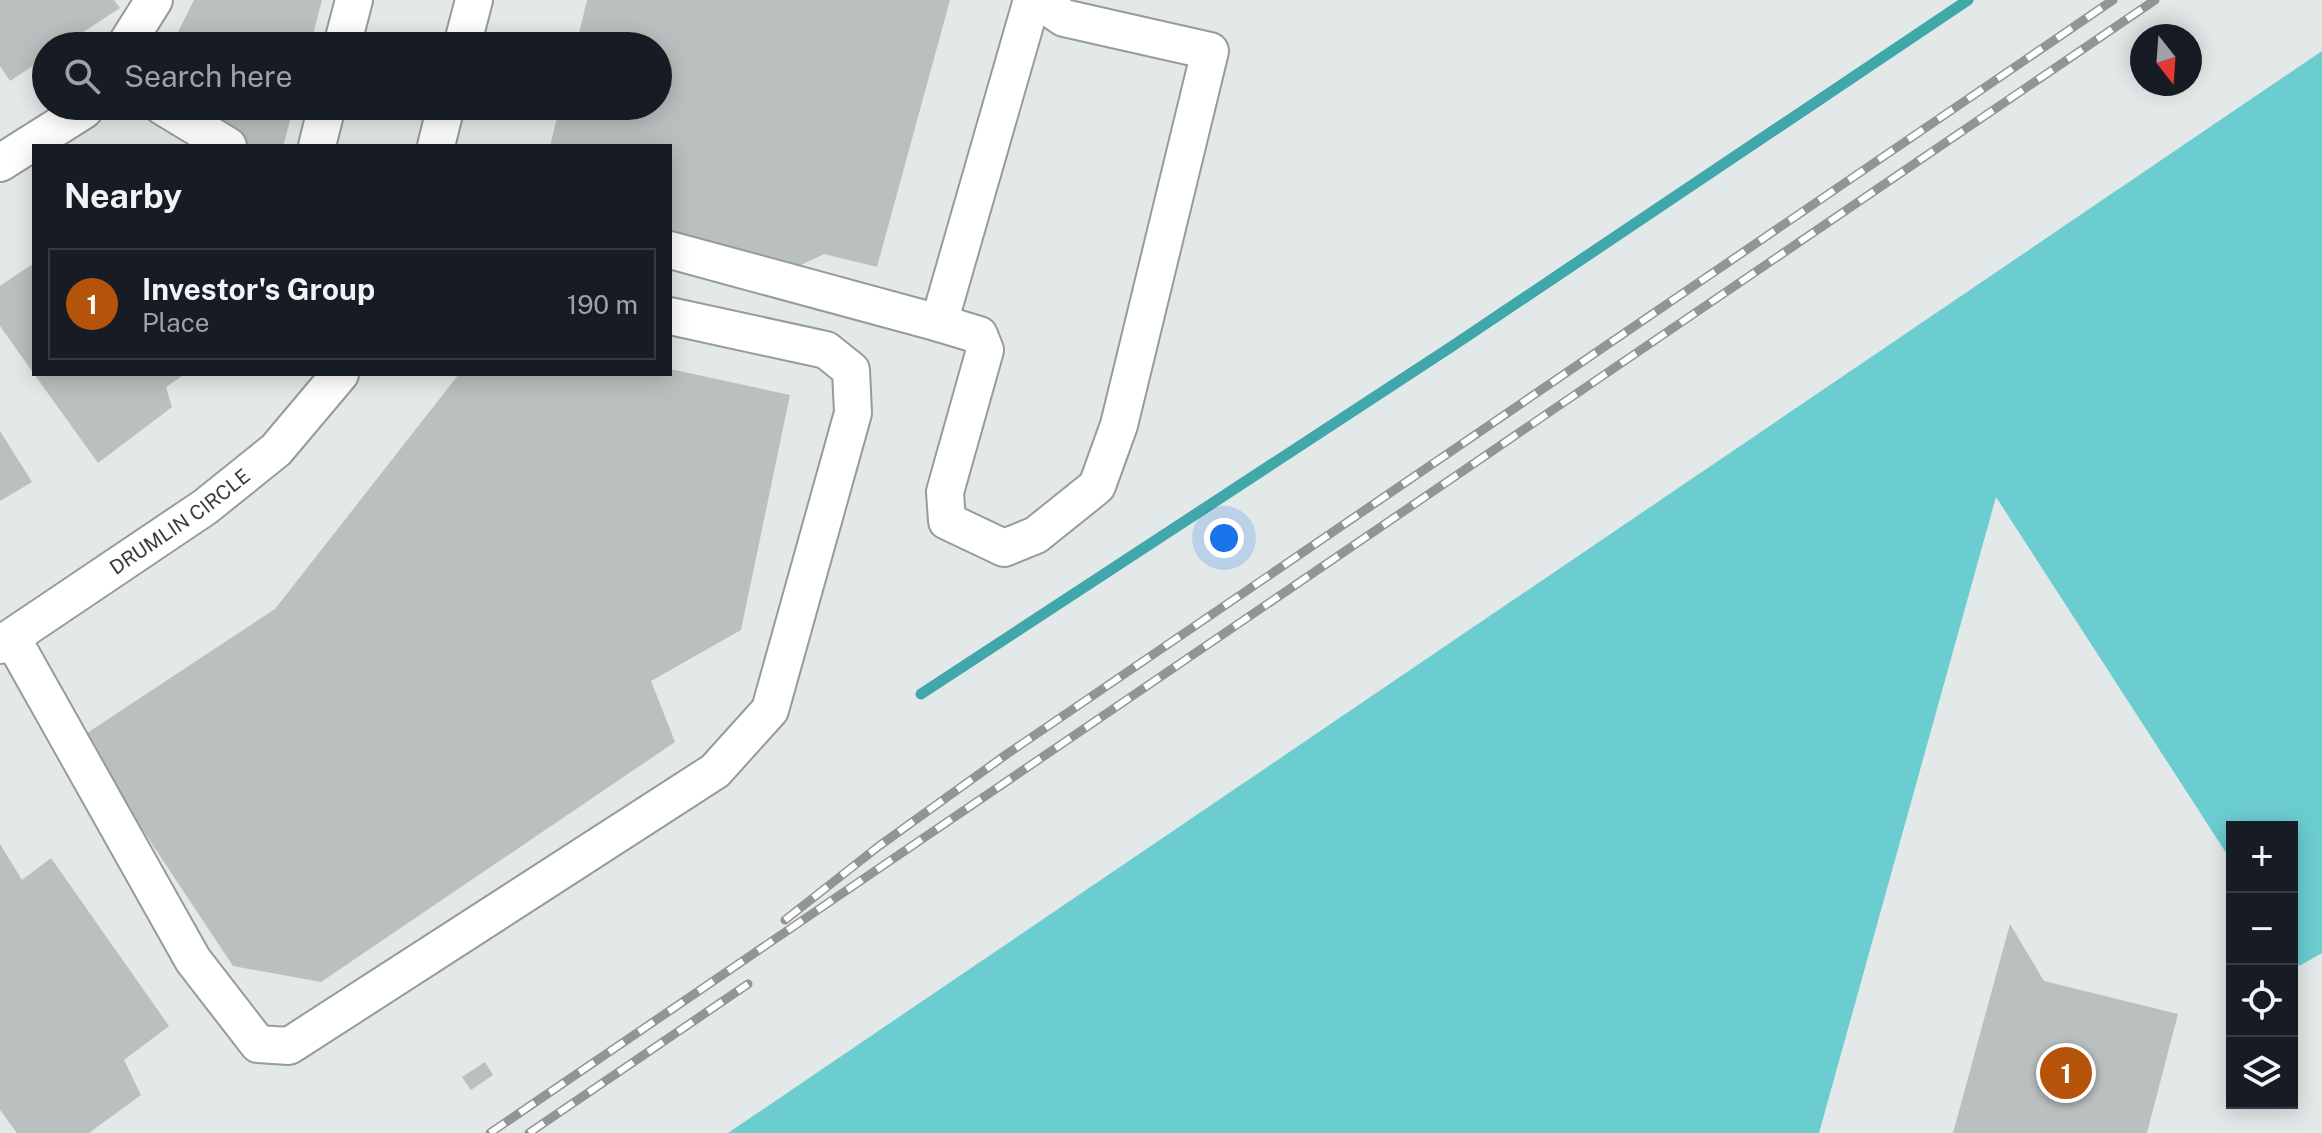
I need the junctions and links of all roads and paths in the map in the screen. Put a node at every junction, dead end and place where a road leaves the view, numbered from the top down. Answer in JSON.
{"nodes":[{"id":1,"x":154,"y":0,"type":"edge"},
{"id":2,"x":354,"y":0,"type":"edge"},
{"id":3,"x":474,"y":0,"type":"edge"},
{"id":4,"x":1032,"y":0,"type":"edge"},
{"id":5,"x":1038,"y":0,"type":"edge"},
{"id":6,"x":134,"y":32,"type":"edge"},
{"id":7,"x":346,"y":32,"type":"edge"},
{"id":8,"x":466,"y":32,"type":"edge"},
{"id":9,"x":66,"y":120,"type":"edge"},
{"id":10,"x":185,"y":120,"type":"edge"},
{"id":11,"x":324,"y":120,"type":"edge"},
{"id":12,"x":442,"y":120,"type":"edge"},
{"id":13,"x":225,"y":144,"type":"edge"},
{"id":14,"x":318,"y":144,"type":"edge"},
{"id":15,"x":436,"y":144,"type":"edge"},
{"id":16,"x":0,"y":163,"type":"edge"},
{"id":17,"x":672,"y":251,"type":"edge"},
{"id":18,"x":672,"y":316,"type":"edge"},
{"id":19,"x":939,"y":323,"type":"junction"},
{"id":20,"x":338,"y":376,"type":"edge"},
{"id":21,"x":6,"y":642,"type":"edge"}],
"edges":[{"from":1,"to":6,"type":"street"},
{"from":2,"to":7,"type":"street"},
{"from":3,"to":8,"type":"street"},
{"from":4,"to":19,"type":"street"},
{"from":5,"to":19,"type":"street"},
{"from":9,"to":16,"type":"street"},
{"from":10,"to":13,"type":"street"},
{"from":11,"to":14,"type":"street"},
{"from":12,"to":15,"type":"street"},
{"from":17,"to":19,"type":"street"},
{"from":18,"to":21,"type":"street"},
{"from":20,"to":21,"type":"street","name":"DRUMLIN CIRCLE"}]}
